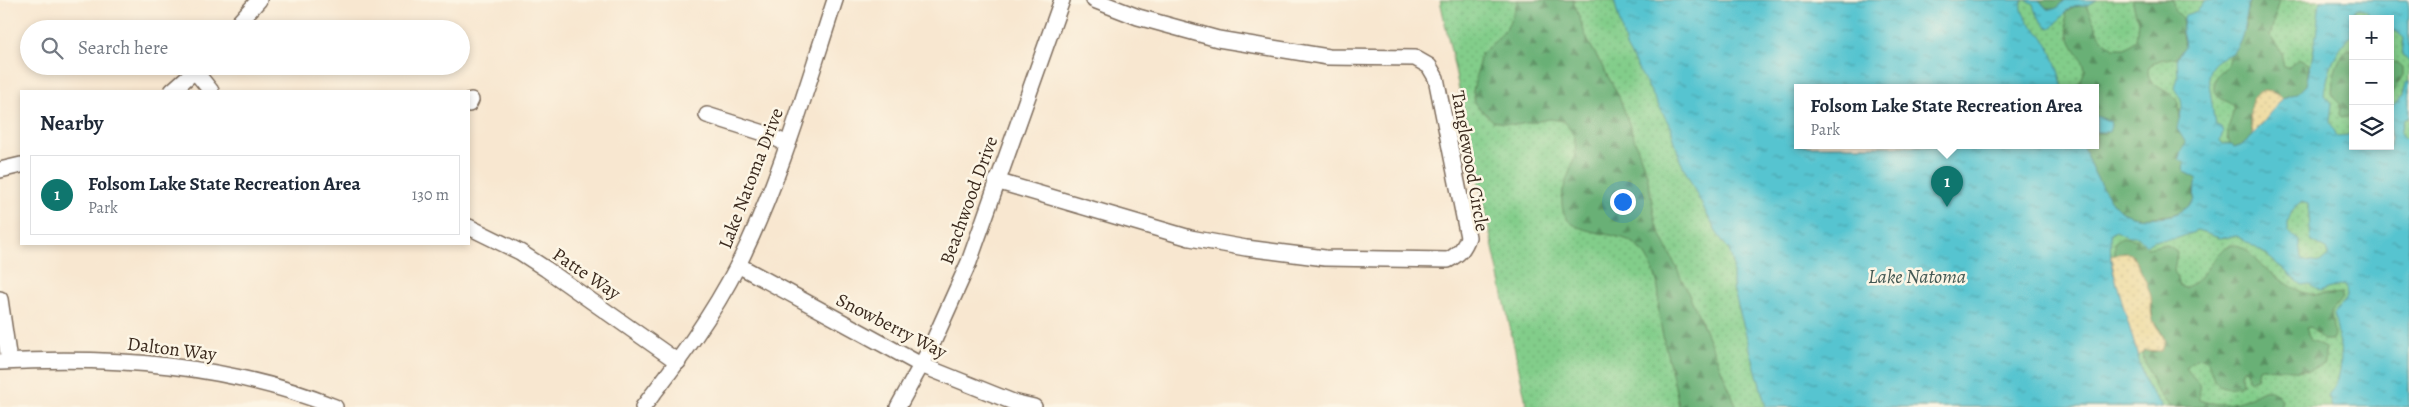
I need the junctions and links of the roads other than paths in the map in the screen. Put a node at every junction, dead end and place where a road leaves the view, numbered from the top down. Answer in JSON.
{"nodes":[{"id":1,"x":259,"y":0,"type":"edge"},
{"id":2,"x":835,"y":0,"type":"edge"},
{"id":3,"x":1062,"y":0,"type":"edge"},
{"id":4,"x":1094,"y":0,"type":"edge"},
{"id":5,"x":241,"y":20,"type":"edge"},
{"id":6,"x":190,"y":75,"type":"edge"},
{"id":7,"x":201,"y":75,"type":"edge"},
{"id":8,"x":173,"y":90,"type":"edge"},
{"id":9,"x":210,"y":90,"type":"edge"},
{"id":10,"x":707,"y":115,"type":"dead end"},
{"id":11,"x":788,"y":144,"type":"junction"},
{"id":12,"x":20,"y":165,"type":"edge"},
{"id":13,"x":0,"y":170,"type":"edge"},
{"id":14,"x":996,"y":181,"type":"junction"},
{"id":15,"x":470,"y":228,"type":"edge"},
{"id":16,"x":738,"y":265,"type":"junction"},
{"id":17,"x":0,"y":299,"type":"edge"},
{"id":18,"x":4,"y":362,"type":"edge"},
{"id":19,"x":678,"y":362,"type":"junction"},
{"id":20,"x":921,"y":365,"type":"junction"},
{"id":21,"x":335,"y":407,"type":"edge"},
{"id":22,"x":643,"y":407,"type":"edge"},
{"id":23,"x":898,"y":407,"type":"edge"},
{"id":24,"x":1034,"y":407,"type":"edge"}],
"edges":[{"from":1,"to":5,"type":"street"},
{"from":2,"to":11,"type":"street","name":"Lake Natoma Drive"},
{"from":3,"to":14,"type":"street","name":"Beachwood Drive"},
{"from":4,"to":14,"type":"street","name":"Tanglewood Circle"},
{"from":6,"to":8,"type":"street"},
{"from":7,"to":9,"type":"street"},
{"from":10,"to":11,"type":"street"},
{"from":11,"to":16,"type":"street","name":"Lake Natoma Drive"},
{"from":12,"to":13,"type":"street"},
{"from":14,"to":20,"type":"street","name":"Beachwood Drive"},
{"from":15,"to":19,"type":"street","name":"Patte Way"},
{"from":16,"to":19,"type":"street","name":"Lake Natoma Drive"},
{"from":16,"to":20,"type":"street","name":"Snowberry Way"},
{"from":17,"to":18,"type":"street"},
{"from":18,"to":21,"type":"street","name":"Dalton Way"},
{"from":19,"to":22,"type":"street","name":"Lake Natoma Drive"},
{"from":20,"to":23,"type":"street","name":"Beachwood Drive"},
{"from":20,"to":24,"type":"street","name":"Snowberry Way"}]}
